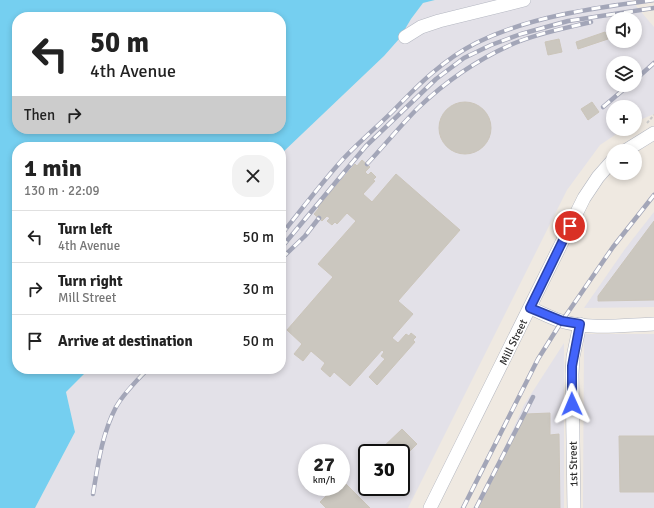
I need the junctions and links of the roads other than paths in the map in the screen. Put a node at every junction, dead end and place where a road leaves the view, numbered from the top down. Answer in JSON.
{"nodes":[{"id":1,"x":524,"y":0,"type":"edge"},
{"id":2,"x":405,"y":37,"type":"dead end"},
{"id":3,"x":654,"y":133,"type":"edge"},
{"id":4,"x":636,"y":144,"type":"edge"},
{"id":5,"x":606,"y":168,"type":"edge"},
{"id":6,"x":530,"y":308,"type":"junction"},
{"id":7,"x":580,"y":324,"type":"junction"},
{"id":8,"x":654,"y":324,"type":"edge"},
{"id":9,"x":430,"y":508,"type":"edge"},
{"id":10,"x":574,"y":508,"type":"edge"}],
"edges":[{"from":1,"to":2,"type":"street"},
{"from":3,"to":4,"type":"street"},
{"from":5,"to":6,"type":"street","name":"Mill Street"},
{"from":6,"to":7,"type":"street"},
{"from":6,"to":9,"type":"street","name":"Mill Street"},
{"from":7,"to":8,"type":"street"},
{"from":7,"to":10,"type":"street","name":"1st Street"}]}
